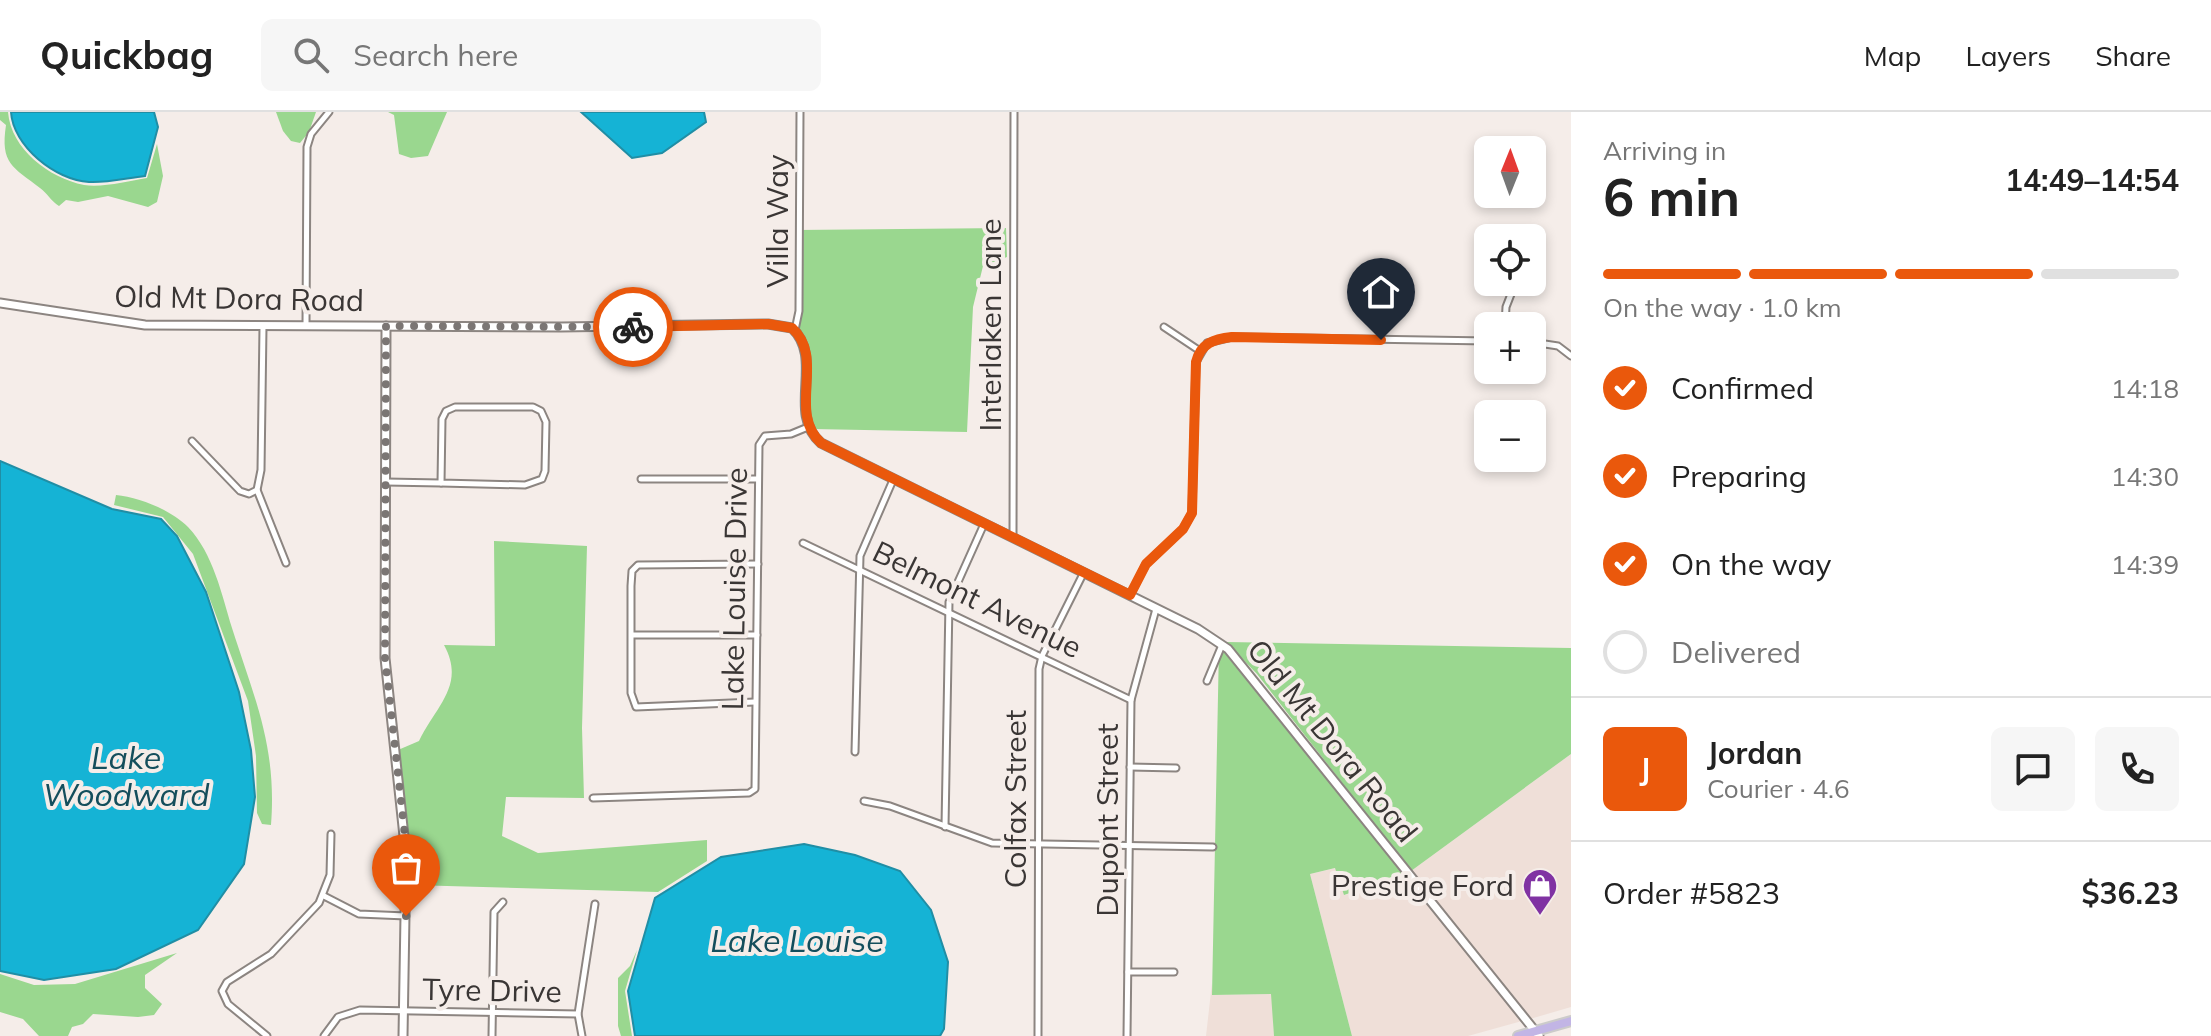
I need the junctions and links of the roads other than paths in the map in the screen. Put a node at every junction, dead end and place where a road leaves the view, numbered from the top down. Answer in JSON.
{"nodes":[{"id":1,"x":329,"y":112,"type":"edge"},
{"id":2,"x":800,"y":112,"type":"edge"},
{"id":3,"x":1014,"y":112,"type":"edge"},
{"id":4,"x":0,"y":303,"type":"edge"},
{"id":5,"x":386,"y":326,"type":"junction"},
{"id":6,"x":263,"y":327,"type":"junction"},
{"id":7,"x":306,"y":327,"type":"junction"},
{"id":8,"x":1164,"y":327,"type":"dead end"},
{"id":9,"x":795,"y":330,"type":"junction"},
{"id":10,"x":1474,"y":341,"type":"edge"},
{"id":11,"x":1546,"y":344,"type":"edge"},
{"id":12,"x":1200,"y":351,"type":"junction"},
{"id":13,"x":1571,"y":356,"type":"edge"},
{"id":14,"x":808,"y":427,"type":"junction"},
{"id":15,"x":192,"y":441,"type":"dead end"},
{"id":16,"x":641,"y":479,"type":"dead end"},
{"id":17,"x":758,"y":479,"type":"junction"},
{"id":18,"x":893,"y":480,"type":"junction"},
{"id":19,"x":386,"y":482,"type":"junction"},
{"id":20,"x":441,"y":483,"type":"junction"},
{"id":21,"x":257,"y":490,"type":"junction"},
{"id":22,"x":984,"y":524,"type":"junction"},
{"id":23,"x":1012,"y":538,"type":"junction"},
{"id":24,"x":803,"y":543,"type":"dead end"},
{"id":25,"x":286,"y":563,"type":"dead end"},
{"id":26,"x":758,"y":564,"type":"junction"},
{"id":27,"x":859,"y":567,"type":"junction"},
{"id":28,"x":1084,"y":572,"type":"junction"},
{"id":29,"x":1130,"y":595,"type":"junction"},
{"id":30,"x":1156,"y":609,"type":"junction"},
{"id":31,"x":950,"y":612,"type":"junction"},
{"id":32,"x":632,"y":635,"type":"junction"},
{"id":33,"x":757,"y":635,"type":"junction"},
{"id":34,"x":1222,"y":644,"type":"junction"},
{"id":35,"x":1042,"y":656,"type":"junction"},
{"id":36,"x":1207,"y":681,"type":"dead end"},
{"id":37,"x":1131,"y":700,"type":"junction"},
{"id":38,"x":755,"y":702,"type":"junction"},
{"id":39,"x":855,"y":752,"type":"dead end"},
{"id":40,"x":1130,"y":767,"type":"junction"},
{"id":41,"x":1176,"y":768,"type":"dead end"},
{"id":42,"x":593,"y":798,"type":"dead end"},
{"id":43,"x":864,"y":801,"type":"dead end"},
{"id":44,"x":945,"y":827,"type":"junction"},
{"id":45,"x":331,"y":834,"type":"dead end"},
{"id":46,"x":1038,"y":844,"type":"junction"},
{"id":47,"x":1130,"y":845,"type":"junction"},
{"id":48,"x":1213,"y":847,"type":"dead end"},
{"id":49,"x":324,"y":896,"type":"junction"},
{"id":50,"x":503,"y":902,"type":"dead end"},
{"id":51,"x":595,"y":904,"type":"dead end"},
{"id":52,"x":406,"y":916,"type":"junction"},
{"id":53,"x":1128,"y":972,"type":"junction"},
{"id":54,"x":1174,"y":972,"type":"dead end"},
{"id":55,"x":404,"y":1011,"type":"junction"},
{"id":56,"x":492,"y":1012,"type":"junction"},
{"id":57,"x":578,"y":1014,"type":"junction"},
{"id":58,"x":1571,"y":1021,"type":"edge"},
{"id":59,"x":1537,"y":1034,"type":"edge"},
{"id":60,"x":267,"y":1036,"type":"edge"},
{"id":61,"x":324,"y":1036,"type":"edge"},
{"id":62,"x":403,"y":1036,"type":"edge"},
{"id":63,"x":492,"y":1036,"type":"edge"},
{"id":64,"x":582,"y":1036,"type":"edge"},
{"id":65,"x":1038,"y":1036,"type":"edge"},
{"id":66,"x":1127,"y":1036,"type":"edge"},
{"id":67,"x":1518,"y":1036,"type":"edge"}],
"edges":[{"from":1,"to":7,"type":"street"},
{"from":2,"to":9,"type":"street","name":"Villa Way"},
{"from":3,"to":23,"type":"street","name":"Interlaken Lane"},
{"from":4,"to":6,"type":"street","name":"Old Mt Dora Road"},
{"from":5,"to":7,"type":"street","name":"Old Mt Dora Road"},
{"from":5,"to":9,"type":"street","name":"Old Mt Dora Road"},
{"from":5,"to":19,"type":"street"},
{"from":6,"to":7,"type":"street","name":"Old Mt Dora Road"},
{"from":6,"to":21,"type":"street"},
{"from":8,"to":12,"type":"street"},
{"from":9,"to":14,"type":"street"},
{"from":10,"to":12,"type":"street"},
{"from":11,"to":13,"type":"street"},
{"from":12,"to":29,"type":"street"},
{"from":14,"to":17,"type":"street","name":"Lake Louise Drive"},
{"from":14,"to":18,"type":"street","name":"Old Mt Dora Road"},
{"from":15,"to":21,"type":"street"},
{"from":16,"to":17,"type":"street"},
{"from":17,"to":26,"type":"street","name":"Lake Louise Drive"},
{"from":18,"to":22,"type":"street","name":"Old Mt Dora Road"},
{"from":18,"to":27,"type":"street"},
{"from":19,"to":20,"type":"street"},
{"from":19,"to":52,"type":"street"},
{"from":20,"to":20,"type":"street"},
{"from":21,"to":25,"type":"street"},
{"from":22,"to":23,"type":"street","name":"Old Mt Dora Road"},
{"from":22,"to":31,"type":"street"},
{"from":23,"to":28,"type":"street","name":"Old Mt Dora Road"},
{"from":24,"to":27,"type":"street","name":"Belmont Avenue"},
{"from":26,"to":32,"type":"street"},
{"from":26,"to":33,"type":"street","name":"Lake Louise Drive"},
{"from":27,"to":31,"type":"street","name":"Belmont Avenue"},
{"from":27,"to":39,"type":"street"},
{"from":28,"to":29,"type":"street","name":"Old Mt Dora Road"},
{"from":28,"to":35,"type":"street","name":"Colfax Street"},
{"from":29,"to":30,"type":"street","name":"Old Mt Dora Road"},
{"from":30,"to":34,"type":"street","name":"Old Mt Dora Road"},
{"from":30,"to":37,"type":"street","name":"Dupont Street"},
{"from":31,"to":35,"type":"street","name":"Belmont Avenue"},
{"from":31,"to":44,"type":"street"},
{"from":32,"to":33,"type":"street"},
{"from":32,"to":38,"type":"street"},
{"from":33,"to":38,"type":"street","name":"Lake Louise Drive"},
{"from":34,"to":36,"type":"street"},
{"from":34,"to":59,"type":"street","name":"Old Mt Dora Road"},
{"from":35,"to":37,"type":"street","name":"Belmont Avenue"},
{"from":35,"to":46,"type":"street","name":"Colfax Street"},
{"from":37,"to":40,"type":"street","name":"Dupont Street"},
{"from":38,"to":42,"type":"street","name":"Lake Louise Drive"},
{"from":40,"to":41,"type":"street"},
{"from":40,"to":47,"type":"street","name":"Dupont Street"},
{"from":43,"to":44,"type":"street"},
{"from":44,"to":46,"type":"street"},
{"from":45,"to":49,"type":"street"},
{"from":46,"to":47,"type":"street"},
{"from":46,"to":65,"type":"street","name":"Colfax Street"},
{"from":47,"to":48,"type":"street"},
{"from":47,"to":53,"type":"street","name":"Dupont Street"},
{"from":49,"to":52,"type":"street"},
{"from":49,"to":60,"type":"street"},
{"from":50,"to":56,"type":"street"},
{"from":51,"to":57,"type":"street"},
{"from":52,"to":55,"type":"street"},
{"from":53,"to":54,"type":"street"},
{"from":53,"to":66,"type":"street","name":"Dupont Street"},
{"from":55,"to":56,"type":"street","name":"Tyre Drive"},
{"from":55,"to":61,"type":"street","name":"Tyre Drive"},
{"from":55,"to":62,"type":"street"},
{"from":56,"to":57,"type":"street","name":"Tyre Drive"},
{"from":56,"to":63,"type":"street"},
{"from":57,"to":64,"type":"street"},
{"from":58,"to":59,"type":"main road"},
{"from":59,"to":67,"type":"main road"}]}
